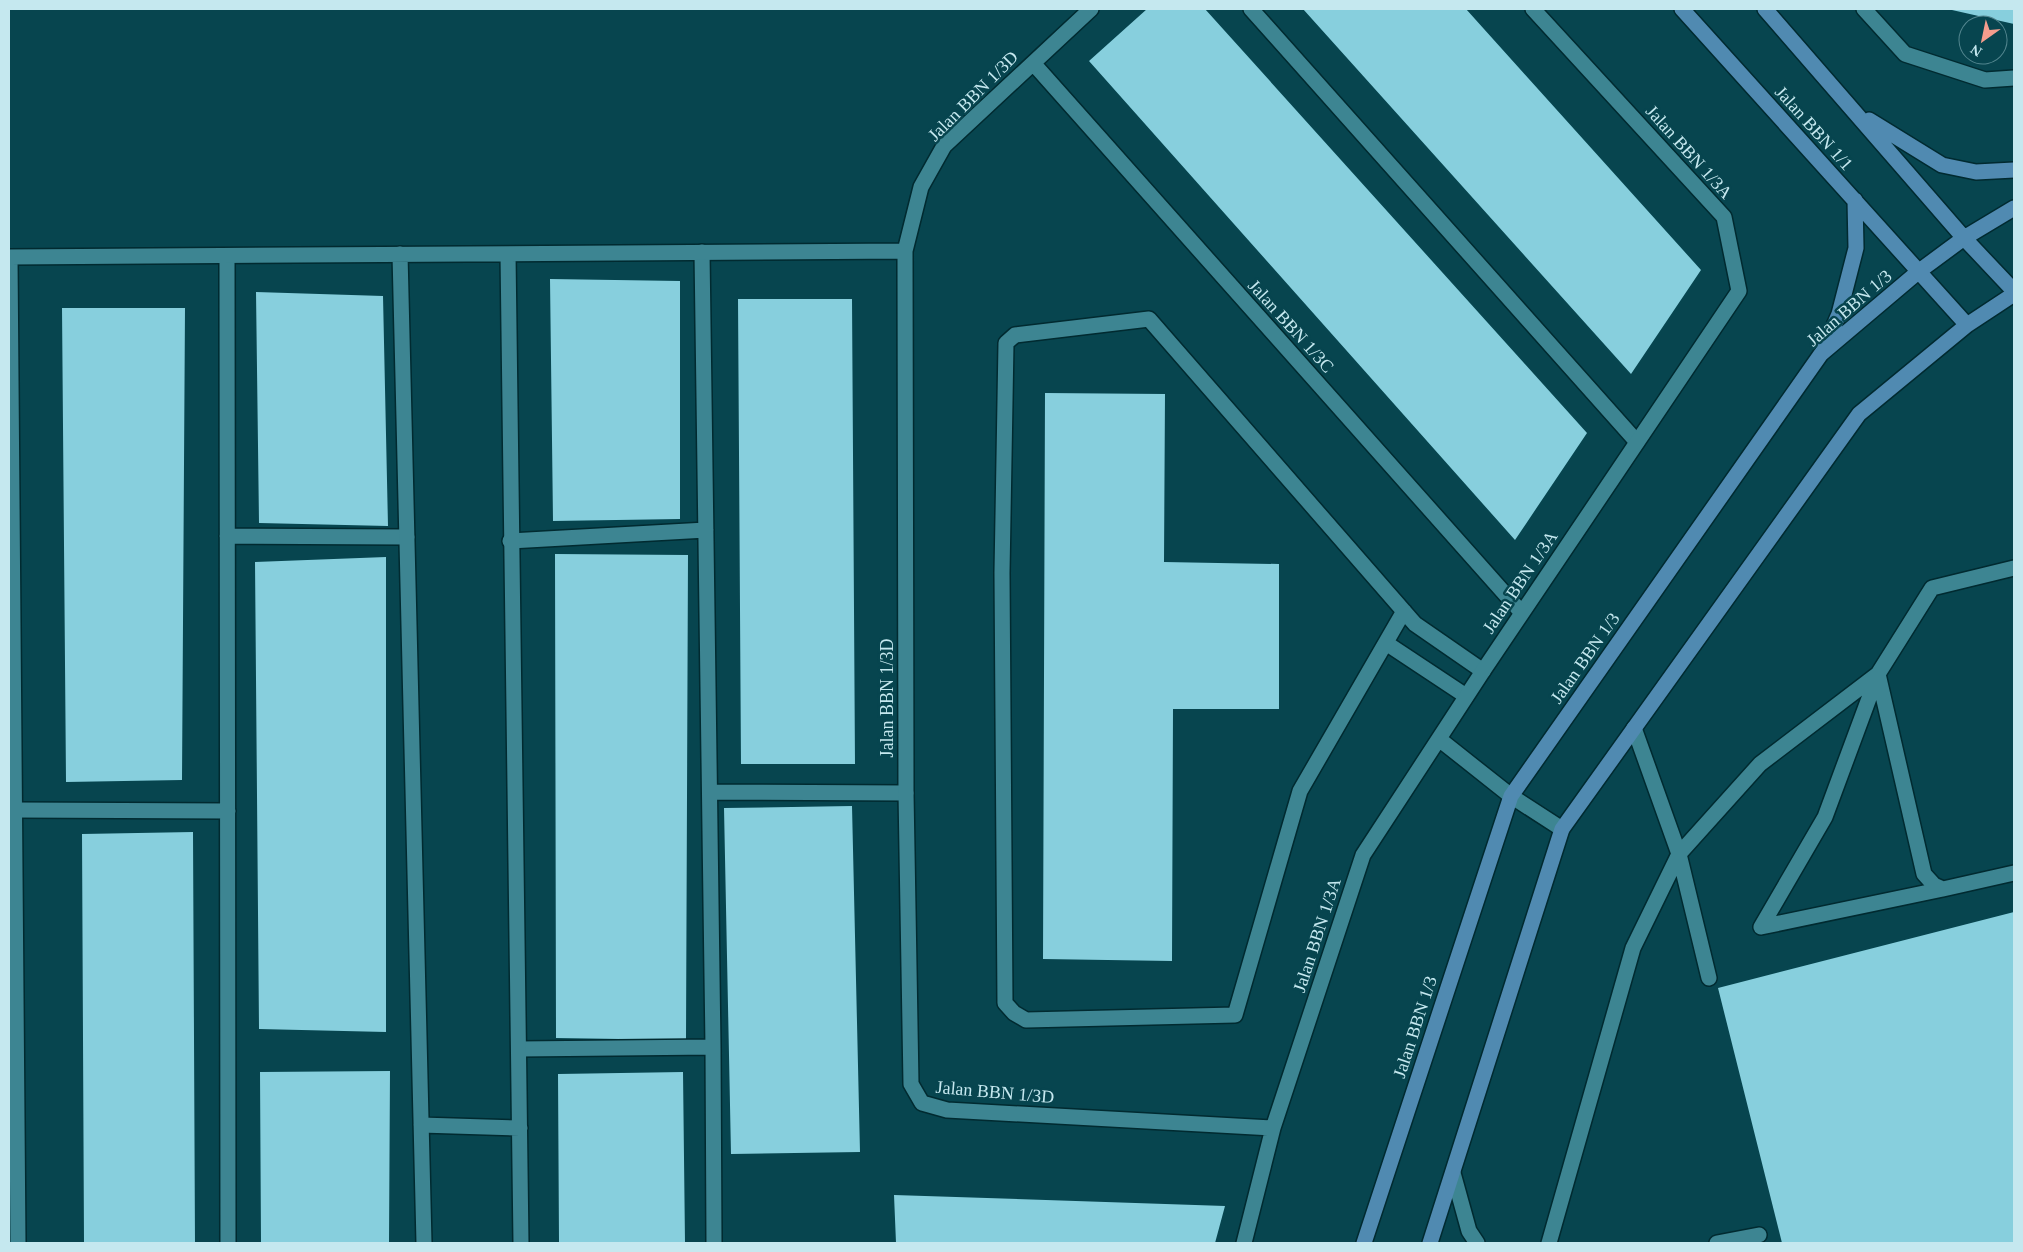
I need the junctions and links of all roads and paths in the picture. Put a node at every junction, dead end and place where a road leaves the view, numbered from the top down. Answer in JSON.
{"nodes":[{"id":1,"x":1091,"y":9,"type":"edge"},
{"id":2,"x":1251,"y":9,"type":"edge"},
{"id":3,"x":1533,"y":9,"type":"edge"},
{"id":4,"x":1682,"y":9,"type":"edge"},
{"id":5,"x":1765,"y":9,"type":"edge"},
{"id":6,"x":1864,"y":9,"type":"edge"},
{"id":7,"x":1033,"y":63,"type":"junction"},
{"id":8,"x":2014,"y":78,"type":"edge"},
{"id":9,"x":1855,"y":111,"type":"junction"},
{"id":10,"x":2014,"y":170,"type":"edge"},
{"id":11,"x":1855,"y":200,"type":"junction"},
{"id":12,"x":2014,"y":208,"type":"edge"},
{"id":13,"x":1964,"y":238,"type":"junction"},
{"id":14,"x":905,"y":251,"type":"junction"},
{"id":15,"x":702,"y":252,"type":"junction"},
{"id":16,"x":400,"y":254,"type":"junction"},
{"id":17,"x":508,"y":254,"type":"junction"},
{"id":18,"x":226,"y":256,"type":"junction"},
{"id":19,"x":9,"y":257,"type":"edge"},
{"id":20,"x":1918,"y":272,"type":"junction"},
{"id":21,"x":2014,"y":293,"type":"edge"},
{"id":22,"x":1968,"y":325,"type":"junction"},
{"id":23,"x":1821,"y":354,"type":"junction"},
{"id":24,"x":1637,"y":442,"type":"junction"},
{"id":25,"x":706,"y":530,"type":"junction"},
{"id":26,"x":227,"y":536,"type":"junction"},
{"id":27,"x":407,"y":537,"type":"junction"},
{"id":28,"x":510,"y":541,"type":"junction"},
{"id":29,"x":2014,"y":568,"type":"edge"},
{"id":30,"x":1404,"y":611,"type":"junction"},
{"id":31,"x":1522,"y":613,"type":"junction"},
{"id":32,"x":1386,"y":643,"type":"junction"},
{"id":33,"x":1483,"y":671,"type":"junction"},
{"id":34,"x":1878,"y":674,"type":"junction"},
{"id":35,"x":1466,"y":696,"type":"junction"},
{"id":36,"x":1634,"y":728,"type":"junction"},
{"id":37,"x":1439,"y":739,"type":"junction"},
{"id":38,"x":710,"y":792,"type":"junction"},
{"id":39,"x":906,"y":793,"type":"junction"},
{"id":40,"x":1511,"y":796,"type":"junction"},
{"id":41,"x":228,"y":811,"type":"junction"},
{"id":42,"x":13,"y":820,"type":"edge"},
{"id":43,"x":1562,"y":829,"type":"junction"},
{"id":44,"x":1679,"y":854,"type":"junction"},
{"id":45,"x":2014,"y":873,"type":"edge"},
{"id":46,"x":1942,"y":889,"type":"junction"},
{"id":47,"x":1709,"y":978,"type":"dead end"},
{"id":48,"x":713,"y":1047,"type":"junction"},
{"id":49,"x":519,"y":1049,"type":"junction"},
{"id":50,"x":421,"y":1125,"type":"junction"},
{"id":51,"x":520,"y":1128,"type":"junction"},
{"id":52,"x":1273,"y":1128,"type":"junction"},
{"id":53,"x":1453,"y":1173,"type":"junction"},
{"id":54,"x":1759,"y":1234,"type":"dead end"},
{"id":55,"x":18,"y":1243,"type":"edge"},
{"id":56,"x":228,"y":1243,"type":"edge"},
{"id":57,"x":424,"y":1243,"type":"edge"},
{"id":58,"x":521,"y":1243,"type":"edge"},
{"id":59,"x":714,"y":1243,"type":"edge"},
{"id":60,"x":1244,"y":1243,"type":"edge"},
{"id":61,"x":1364,"y":1243,"type":"edge"},
{"id":62,"x":1430,"y":1243,"type":"edge"},
{"id":63,"x":1477,"y":1243,"type":"edge"},
{"id":64,"x":1549,"y":1243,"type":"edge"},
{"id":65,"x":1717,"y":1243,"type":"edge"}],
"edges":[{"from":1,"to":7,"type":"street","name":"Jalan BBN 1/3D"},
{"from":2,"to":24,"type":"street"},
{"from":3,"to":24,"type":"street","name":"Jalan BBN 1/3A"},
{"from":4,"to":11,"type":"street","name":"Jalan BBN 1/1"},
{"from":5,"to":9,"type":"street"},
{"from":6,"to":8,"type":"street"},
{"from":7,"to":14,"type":"street","name":"Jalan BBN 1/3D"},
{"from":7,"to":31,"type":"street","name":"Jalan BBN 1/3C"},
{"from":9,"to":10,"type":"street"},
{"from":9,"to":13,"type":"street"},
{"from":11,"to":20,"type":"street","name":"Jalan BBN 1/1"},
{"from":11,"to":23,"type":"street"},
{"from":12,"to":13,"type":"street","name":"Jalan BBN 1/3"},
{"from":13,"to":20,"type":"street","name":"Jalan BBN 1/3"},
{"from":13,"to":21,"type":"street"},
{"from":14,"to":15,"type":"street"},
{"from":14,"to":39,"type":"street","name":"Jalan BBN 1/3D"},
{"from":15,"to":17,"type":"street"},
{"from":15,"to":25,"type":"street"},
{"from":16,"to":17,"type":"street"},
{"from":16,"to":18,"type":"street"},
{"from":16,"to":27,"type":"street"},
{"from":17,"to":28,"type":"street"},
{"from":18,"to":19,"type":"street"},
{"from":18,"to":26,"type":"street"},
{"from":19,"to":42,"type":"street"},
{"from":20,"to":22,"type":"street","name":"Jalan BBN 1/1"},
{"from":20,"to":23,"type":"street","name":"Jalan BBN 1/3"},
{"from":21,"to":22,"type":"street"},
{"from":22,"to":36,"type":"street"},
{"from":23,"to":40,"type":"street","name":"Jalan BBN 1/3"},
{"from":24,"to":31,"type":"street","name":"Jalan BBN 1/3A"},
{"from":25,"to":28,"type":"street"},
{"from":25,"to":38,"type":"street"},
{"from":26,"to":27,"type":"street"},
{"from":26,"to":41,"type":"street"},
{"from":27,"to":50,"type":"street"},
{"from":28,"to":49,"type":"street"},
{"from":29,"to":34,"type":"street"},
{"from":30,"to":32,"type":"street"},
{"from":30,"to":32,"type":"street"},
{"from":30,"to":33,"type":"street"},
{"from":31,"to":33,"type":"street","name":"Jalan BBN 1/3A"},
{"from":32,"to":35,"type":"street"},
{"from":33,"to":35,"type":"street","name":"Jalan BBN 1/3A"},
{"from":34,"to":44,"type":"street"},
{"from":34,"to":46,"type":"street"},
{"from":34,"to":46,"type":"street"},
{"from":35,"to":37,"type":"street","name":"Jalan BBN 1/3A"},
{"from":36,"to":43,"type":"street"},
{"from":36,"to":44,"type":"street"},
{"from":37,"to":40,"type":"street"},
{"from":37,"to":52,"type":"street","name":"Jalan BBN 1/3A"},
{"from":38,"to":39,"type":"street"},
{"from":38,"to":48,"type":"street"},
{"from":39,"to":52,"type":"street","name":"Jalan BBN 1/3D"},
{"from":40,"to":43,"type":"street"},
{"from":40,"to":61,"type":"street","name":"Jalan BBN 1/3"},
{"from":41,"to":42,"type":"street"},
{"from":41,"to":56,"type":"street"},
{"from":42,"to":55,"type":"street"},
{"from":43,"to":53,"type":"street"},
{"from":44,"to":47,"type":"street"},
{"from":44,"to":64,"type":"street"},
{"from":45,"to":46,"type":"street"},
{"from":48,"to":49,"type":"street"},
{"from":48,"to":59,"type":"street"},
{"from":49,"to":51,"type":"street"},
{"from":50,"to":51,"type":"street"},
{"from":50,"to":57,"type":"street"},
{"from":51,"to":58,"type":"street"},
{"from":52,"to":60,"type":"street","name":"Jalan BBN 1/3A"},
{"from":53,"to":62,"type":"street"},
{"from":53,"to":63,"type":"street"},
{"from":54,"to":65,"type":"street"}]}
